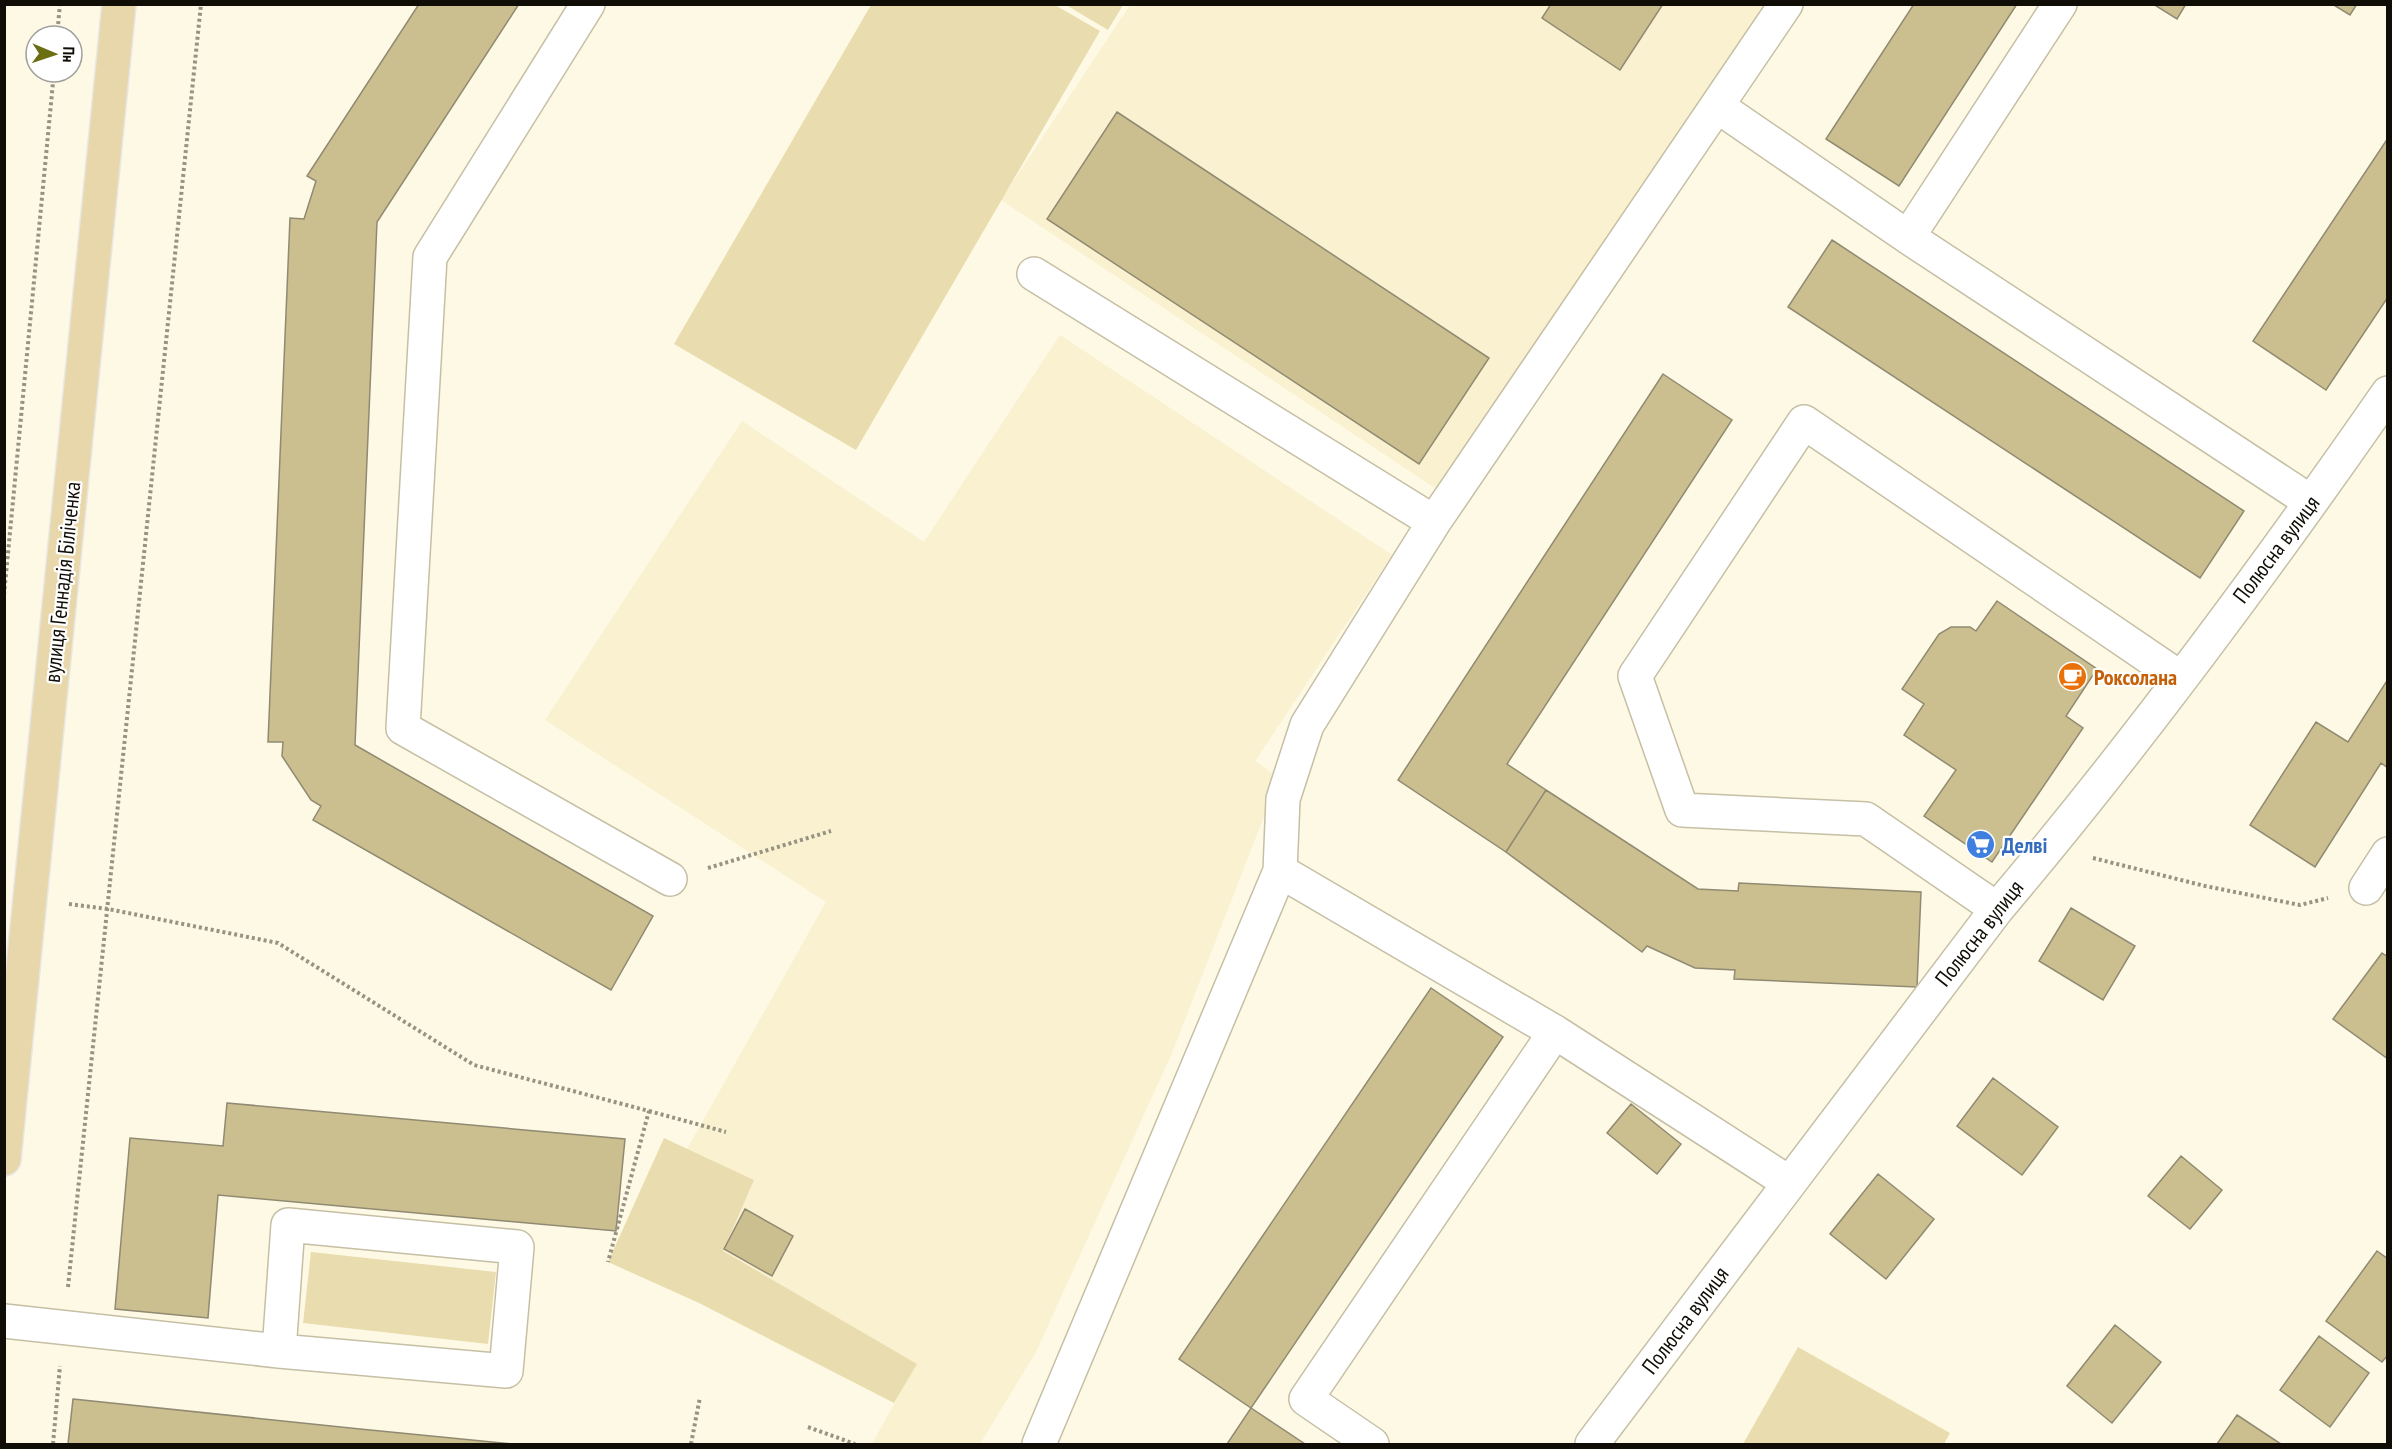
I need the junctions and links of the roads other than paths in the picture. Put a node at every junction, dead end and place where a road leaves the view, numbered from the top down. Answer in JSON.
{"nodes":[{"id":1,"x":119,"y":4,"type":"edge"},
{"id":2,"x":588,"y":4,"type":"edge"},
{"id":3,"x":1786,"y":4,"type":"edge"},
{"id":4,"x":2060,"y":4,"type":"edge"},
{"id":5,"x":1718,"y":106,"type":"junction"},
{"id":6,"x":1908,"y":237,"type":"junction"},
{"id":7,"x":1034,"y":274,"type":"dead end"},
{"id":8,"x":2388,"y":393,"type":"edge"},
{"id":9,"x":2312,"y":502,"type":"junction"},
{"id":10,"x":1434,"y":522,"type":"junction"},
{"id":11,"x":2180,"y":678,"type":"junction"},
{"id":12,"x":2388,"y":854,"type":"edge"},
{"id":13,"x":1280,"y":871,"type":"junction"},
{"id":14,"x":670,"y":879,"type":"road end"},
{"id":15,"x":2366,"y":888,"type":"road end"},
{"id":16,"x":1997,"y":909,"type":"junction"},
{"id":17,"x":13,"y":983,"type":"edge"},
{"id":18,"x":1555,"y":1032,"type":"junction"},
{"id":19,"x":4,"y":1160,"type":"edge"},
{"id":20,"x":1788,"y":1182,"type":"junction"},
{"id":21,"x":4,"y":1321,"type":"edge"},
{"id":22,"x":279,"y":1351,"type":"junction"},
{"id":23,"x":1603,"y":1441,"type":"edge"},
{"id":24,"x":1039,"y":1444,"type":"edge"},
{"id":25,"x":1372,"y":1444,"type":"edge"}],
"edges":[{"from":1,"to":17,"type":"main road","name":"вулиця Геннадія Біліченка"},
{"from":2,"to":14,"type":"street"},
{"from":3,"to":5,"type":"street"},
{"from":4,"to":6,"type":"street"},
{"from":5,"to":6,"type":"street"},
{"from":5,"to":10,"type":"street"},
{"from":6,"to":9,"type":"street"},
{"from":7,"to":10,"type":"street"},
{"from":8,"to":9,"type":"street","name":"Полюсна вулиця"},
{"from":9,"to":11,"type":"street","name":"Полюсна вулиця"},
{"from":10,"to":13,"type":"street"},
{"from":11,"to":16,"type":"street","name":"Полюсна вулиця"},
{"from":11,"to":16,"type":"street"},
{"from":12,"to":15,"type":"street"},
{"from":13,"to":18,"type":"street"},
{"from":13,"to":24,"type":"street"},
{"from":16,"to":20,"type":"street","name":"Полюсна вулиця"},
{"from":17,"to":19,"type":"main road","name":"вулиця Геннадія Біліченка"},
{"from":18,"to":20,"type":"street"},
{"from":18,"to":25,"type":"street"},
{"from":20,"to":23,"type":"street","name":"Полюсна вулиця"},
{"from":21,"to":22,"type":"street"},
{"from":22,"to":22,"type":"street"}]}
